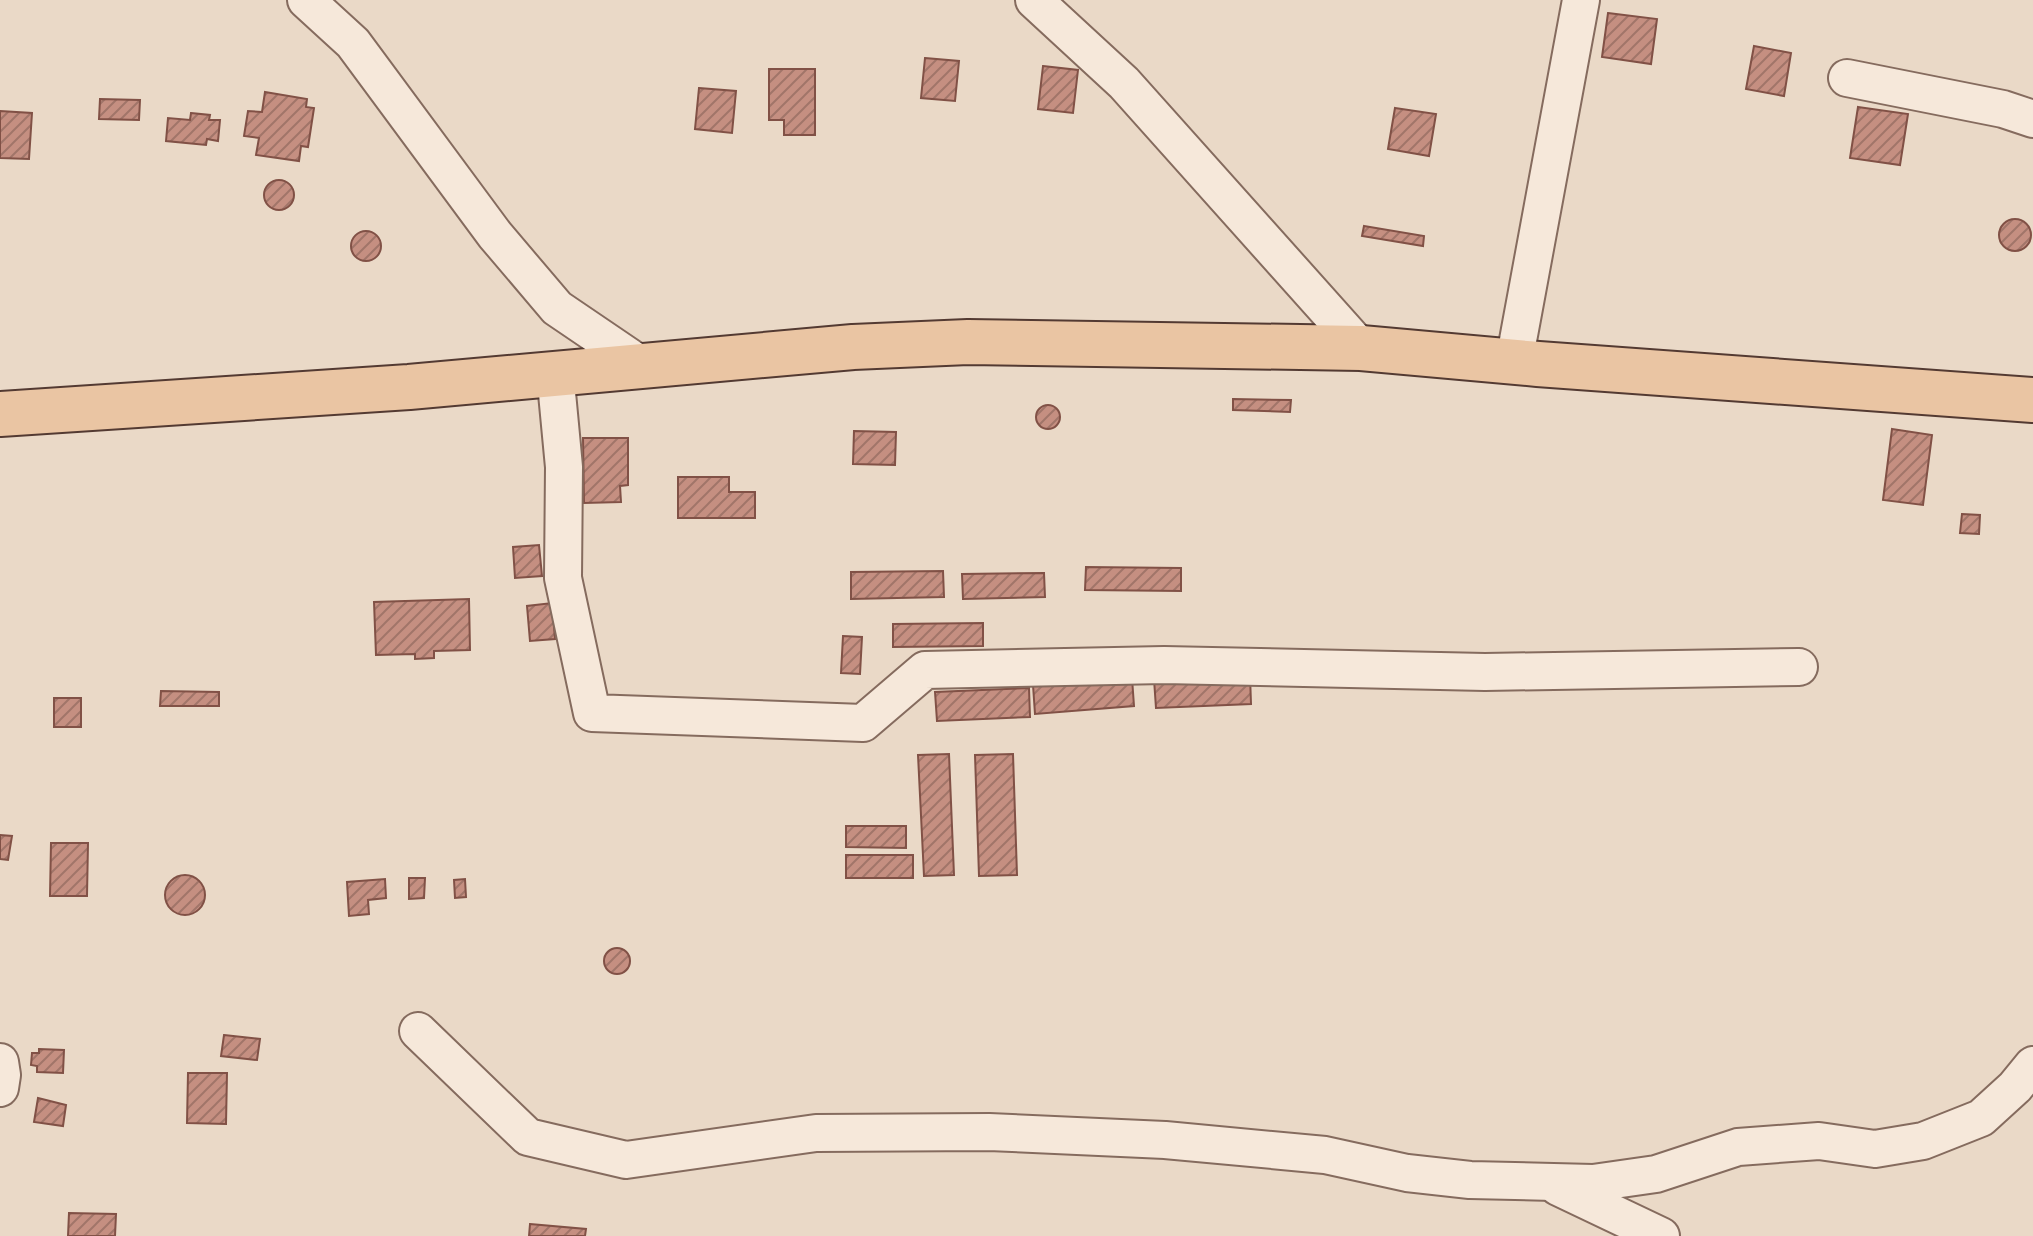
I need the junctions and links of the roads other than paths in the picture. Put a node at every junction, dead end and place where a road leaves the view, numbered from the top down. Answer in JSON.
{"nodes":[{"id":1,"x":306,"y":0,"type":"edge"},
{"id":2,"x":1034,"y":0,"type":"edge"},
{"id":3,"x":1581,"y":0,"type":"edge"},
{"id":4,"x":1847,"y":78,"type":"dead end"},
{"id":5,"x":2033,"y":119,"type":"edge"},
{"id":6,"x":1361,"y":348,"type":"junction"},
{"id":7,"x":1514,"y":362,"type":"junction"},
{"id":8,"x":641,"y":365,"type":"junction"},
{"id":9,"x":555,"y":372,"type":"junction"},
{"id":10,"x":2033,"y":400,"type":"edge"},
{"id":11,"x":0,"y":414,"type":"edge"},
{"id":12,"x":1799,"y":667,"type":"dead end"},
{"id":13,"x":418,"y":1031,"type":"dead end"},
{"id":14,"x":0,"y":1062,"type":"edge"},
{"id":15,"x":2033,"y":1065,"type":"edge"},
{"id":16,"x":0,"y":1088,"type":"edge"},
{"id":17,"x":1546,"y":1182,"type":"junction"},
{"id":18,"x":1661,"y":1236,"type":"edge"}],
"edges":[{"from":1,"to":8,"type":"street"},
{"from":2,"to":6,"type":"street"},
{"from":3,"to":7,"type":"street"},
{"from":4,"to":5,"type":"street"},
{"from":6,"to":7,"type":"main road"},
{"from":6,"to":8,"type":"main road"},
{"from":7,"to":10,"type":"main road"},
{"from":8,"to":9,"type":"main road"},
{"from":9,"to":11,"type":"main road"},
{"from":9,"to":12,"type":"street"},
{"from":13,"to":17,"type":"street"},
{"from":14,"to":16,"type":"street"},
{"from":15,"to":17,"type":"street"},
{"from":17,"to":18,"type":"street"}]}
